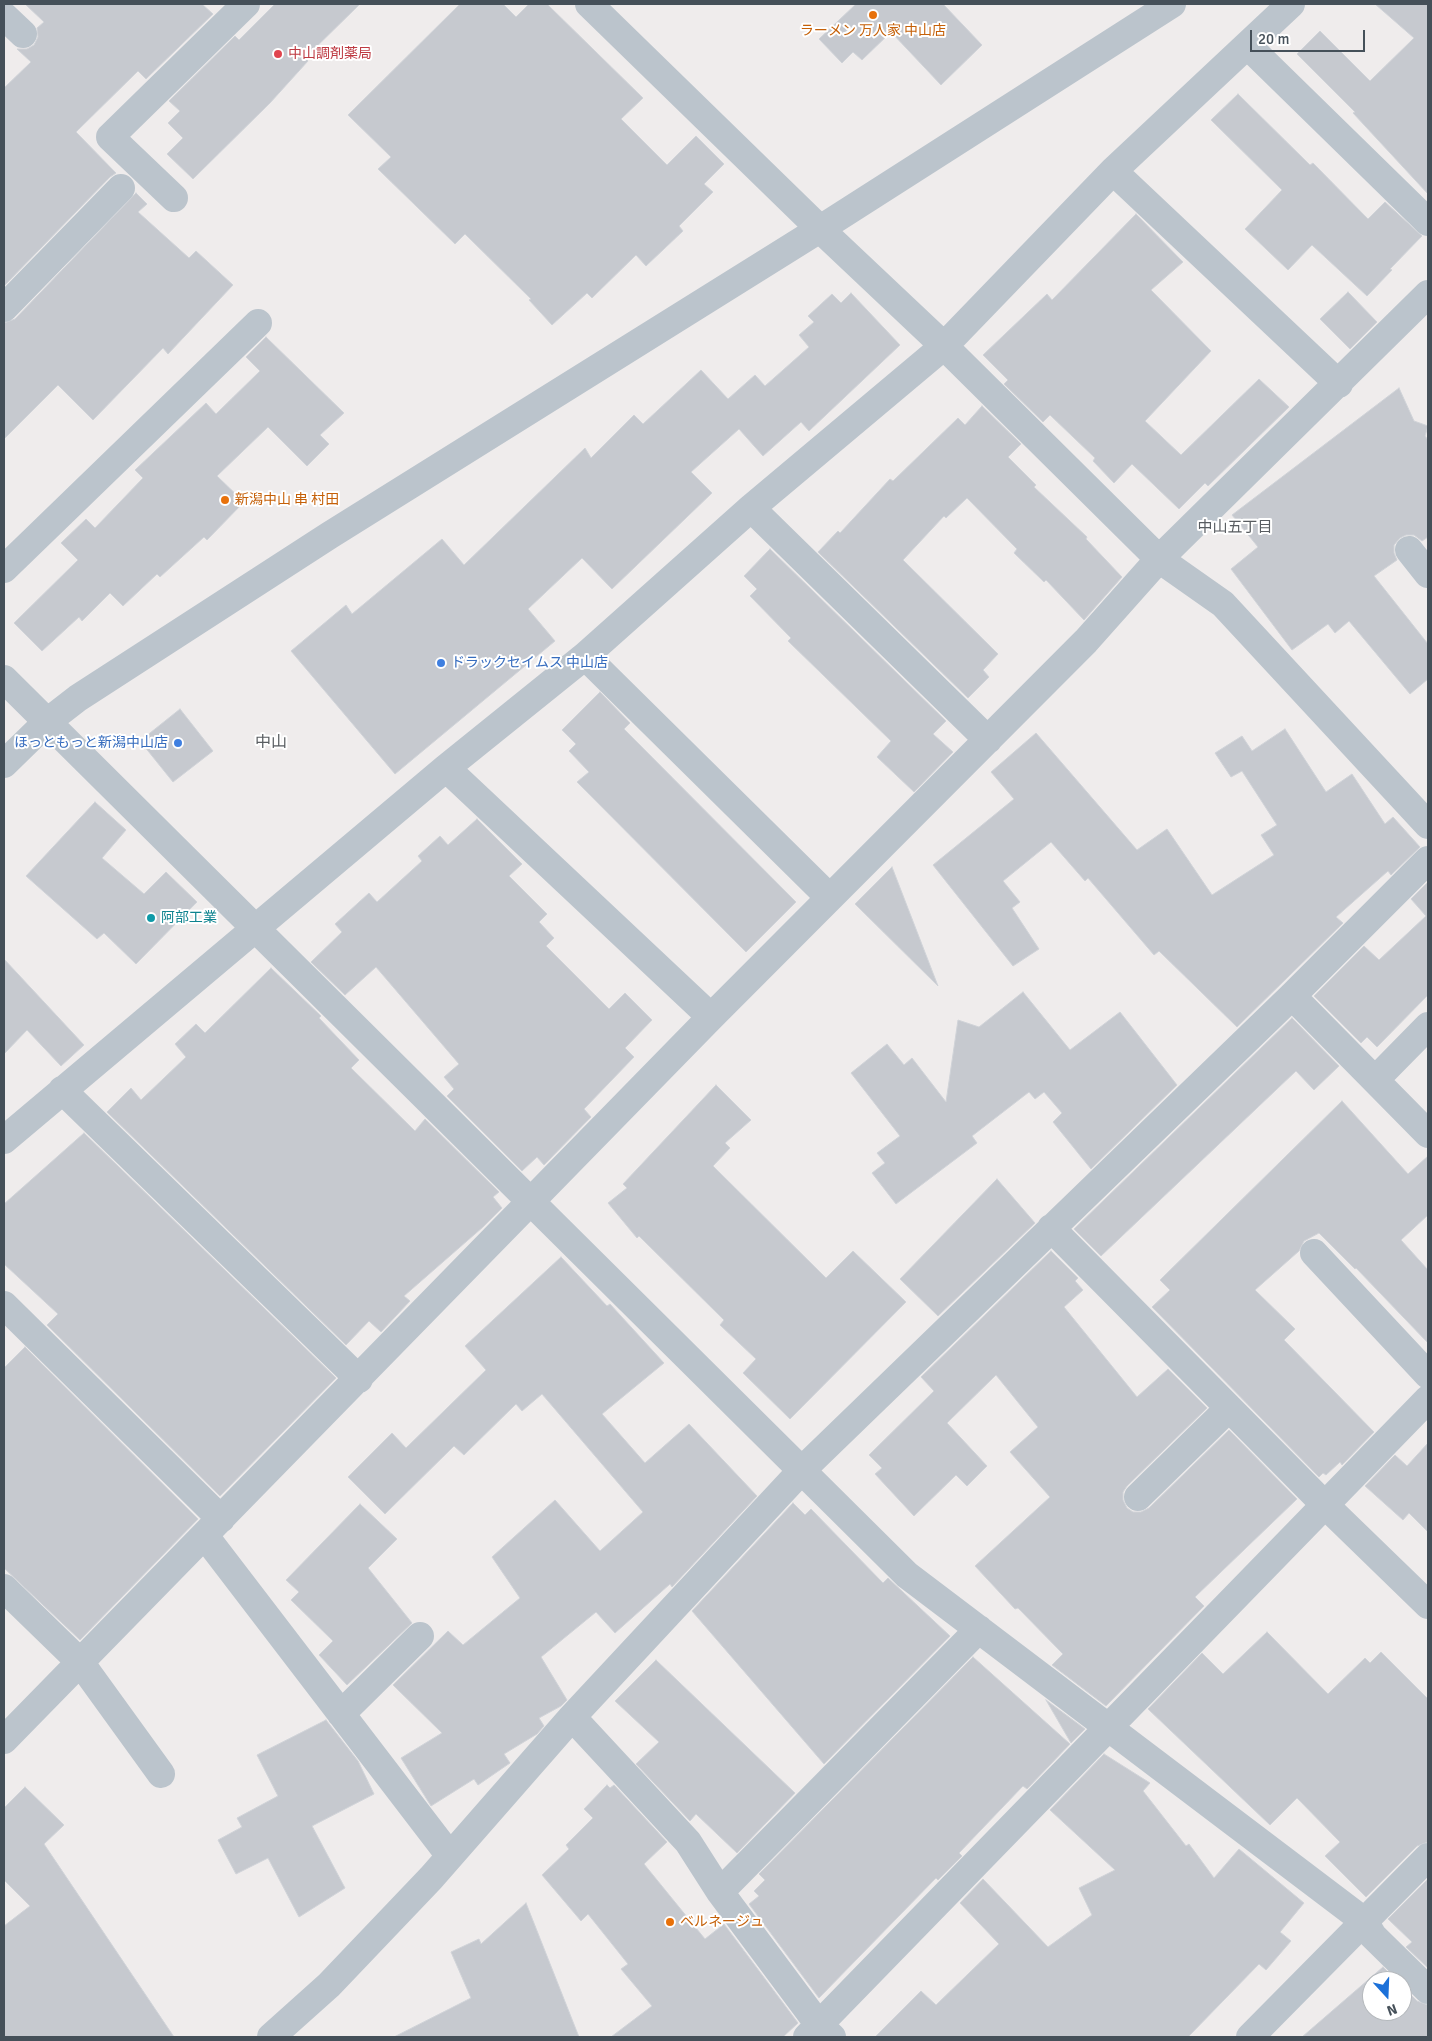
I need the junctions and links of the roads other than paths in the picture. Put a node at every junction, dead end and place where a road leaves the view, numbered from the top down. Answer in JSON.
{"nodes":[{"id":1,"x":7,"y":4,"type":"edge"},
{"id":2,"x":246,"y":4,"type":"edge"},
{"id":3,"x":588,"y":4,"type":"edge"},
{"id":4,"x":1172,"y":4,"type":"edge"},
{"id":5,"x":1291,"y":4,"type":"edge"},
{"id":6,"x":4,"y":7,"type":"edge"},
{"id":7,"x":1248,"y":46,"type":"junction"},
{"id":8,"x":1113,"y":171,"type":"junction"},
{"id":9,"x":121,"y":188,"type":"dead end"},
{"id":10,"x":174,"y":198,"type":"dead end"},
{"id":11,"x":1428,"y":222,"type":"edge"},
{"id":12,"x":820,"y":229,"type":"junction"},
{"id":13,"x":1428,"y":294,"type":"edge"},
{"id":14,"x":4,"y":308,"type":"edge"},
{"id":15,"x":258,"y":324,"type":"dead end"},
{"id":16,"x":944,"y":346,"type":"junction"},
{"id":17,"x":1339,"y":384,"type":"junction"},
{"id":18,"x":751,"y":508,"type":"junction"},
{"id":19,"x":1408,"y":550,"type":"dead end"},
{"id":20,"x":1159,"y":559,"type":"junction"},
{"id":21,"x":4,"y":569,"type":"edge"},
{"id":22,"x":1428,"y":574,"type":"edge"},
{"id":23,"x":585,"y":656,"type":"junction"},
{"id":24,"x":4,"y":679,"type":"edge"},
{"id":25,"x":47,"y":722,"type":"junction"},
{"id":26,"x":988,"y":740,"type":"junction"},
{"id":27,"x":4,"y":764,"type":"edge"},
{"id":28,"x":446,"y":768,"type":"junction"},
{"id":29,"x":1428,"y":824,"type":"edge"},
{"id":30,"x":1428,"y":860,"type":"edge"},
{"id":31,"x":829,"y":897,"type":"junction"},
{"id":32,"x":255,"y":927,"type":"junction"},
{"id":33,"x":1292,"y":996,"type":"junction"},
{"id":34,"x":711,"y":1017,"type":"junction"},
{"id":35,"x":1428,"y":1026,"type":"edge"},
{"id":36,"x":1375,"y":1080,"type":"junction"},
{"id":37,"x":62,"y":1090,"type":"junction"},
{"id":38,"x":1428,"y":1134,"type":"edge"},
{"id":39,"x":4,"y":1140,"type":"edge"},
{"id":40,"x":532,"y":1202,"type":"junction"},
{"id":41,"x":1051,"y":1228,"type":"junction"},
{"id":42,"x":1314,"y":1253,"type":"dead end"},
{"id":43,"x":4,"y":1305,"type":"edge"},
{"id":44,"x":1428,"y":1375,"type":"edge"},
{"id":45,"x":359,"y":1379,"type":"junction"},
{"id":46,"x":1428,"y":1399,"type":"edge"},
{"id":47,"x":1229,"y":1408,"type":"junction"},
{"id":48,"x":802,"y":1470,"type":"junction"},
{"id":49,"x":1138,"y":1497,"type":"dead end"},
{"id":50,"x":1324,"y":1504,"type":"junction"},
{"id":51,"x":213,"y":1527,"type":"junction"},
{"id":52,"x":4,"y":1588,"type":"edge"},
{"id":53,"x":1428,"y":1605,"type":"edge"},
{"id":54,"x":979,"y":1629,"type":"junction"},
{"id":55,"x":420,"y":1636,"type":"dead end"},
{"id":56,"x":80,"y":1662,"type":"junction"},
{"id":57,"x":341,"y":1714,"type":"junction"},
{"id":58,"x":572,"y":1717,"type":"junction"},
{"id":59,"x":1107,"y":1728,"type":"junction"},
{"id":60,"x":4,"y":1740,"type":"edge"},
{"id":61,"x":161,"y":1774,"type":"dead end"},
{"id":62,"x":450,"y":1856,"type":"junction"},
{"id":63,"x":1428,"y":1857,"type":"edge"},
{"id":64,"x":720,"y":1892,"type":"junction"},
{"id":65,"x":1364,"y":1921,"type":"junction"},
{"id":66,"x":1428,"y":1990,"type":"edge"},
{"id":67,"x":819,"y":2033,"type":"edge"},
{"id":68,"x":272,"y":2037,"type":"edge"},
{"id":69,"x":1250,"y":2037,"type":"edge"}],
"edges":[{"from":1,"to":6,"type":"street"},
{"from":2,"to":10,"type":"street"},
{"from":3,"to":12,"type":"street"},
{"from":4,"to":12,"type":"street"},
{"from":5,"to":7,"type":"street"},
{"from":7,"to":8,"type":"street"},
{"from":7,"to":11,"type":"street"},
{"from":8,"to":16,"type":"street"},
{"from":8,"to":17,"type":"street"},
{"from":9,"to":14,"type":"street"},
{"from":12,"to":16,"type":"street"},
{"from":12,"to":25,"type":"street"},
{"from":13,"to":17,"type":"street"},
{"from":15,"to":21,"type":"street"},
{"from":16,"to":18,"type":"street"},
{"from":16,"to":20,"type":"street"},
{"from":17,"to":20,"type":"street"},
{"from":18,"to":23,"type":"street"},
{"from":18,"to":26,"type":"street"},
{"from":19,"to":22,"type":"street"},
{"from":20,"to":26,"type":"street"},
{"from":20,"to":29,"type":"street"},
{"from":23,"to":28,"type":"street"},
{"from":23,"to":31,"type":"street"},
{"from":24,"to":25,"type":"street"},
{"from":25,"to":27,"type":"street"},
{"from":25,"to":32,"type":"street"},
{"from":26,"to":31,"type":"street"},
{"from":28,"to":32,"type":"street"},
{"from":28,"to":34,"type":"street"},
{"from":30,"to":33,"type":"street"},
{"from":31,"to":34,"type":"street"},
{"from":32,"to":37,"type":"street"},
{"from":32,"to":40,"type":"street"},
{"from":33,"to":36,"type":"street"},
{"from":33,"to":41,"type":"street"},
{"from":34,"to":40,"type":"street"},
{"from":35,"to":36,"type":"street"},
{"from":36,"to":38,"type":"street"},
{"from":37,"to":39,"type":"street"},
{"from":37,"to":45,"type":"street"},
{"from":40,"to":45,"type":"street"},
{"from":40,"to":48,"type":"street"},
{"from":41,"to":47,"type":"street"},
{"from":41,"to":48,"type":"street"},
{"from":42,"to":44,"type":"street"},
{"from":43,"to":51,"type":"street"},
{"from":45,"to":51,"type":"street"},
{"from":46,"to":50,"type":"street"},
{"from":47,"to":49,"type":"street"},
{"from":47,"to":50,"type":"street"},
{"from":48,"to":54,"type":"street"},
{"from":48,"to":58,"type":"street"},
{"from":50,"to":53,"type":"street"},
{"from":50,"to":59,"type":"street"},
{"from":51,"to":56,"type":"street"},
{"from":51,"to":57,"type":"street"},
{"from":52,"to":56,"type":"street"},
{"from":54,"to":59,"type":"street"},
{"from":54,"to":64,"type":"street"},
{"from":55,"to":57,"type":"street"},
{"from":56,"to":60,"type":"street"},
{"from":56,"to":61,"type":"street"},
{"from":57,"to":62,"type":"street"},
{"from":58,"to":62,"type":"street"},
{"from":58,"to":64,"type":"street"},
{"from":59,"to":65,"type":"street"},
{"from":59,"to":67,"type":"street"},
{"from":62,"to":68,"type":"street"},
{"from":63,"to":65,"type":"street"},
{"from":64,"to":67,"type":"street"},
{"from":65,"to":66,"type":"street"},
{"from":65,"to":69,"type":"street"}]}
